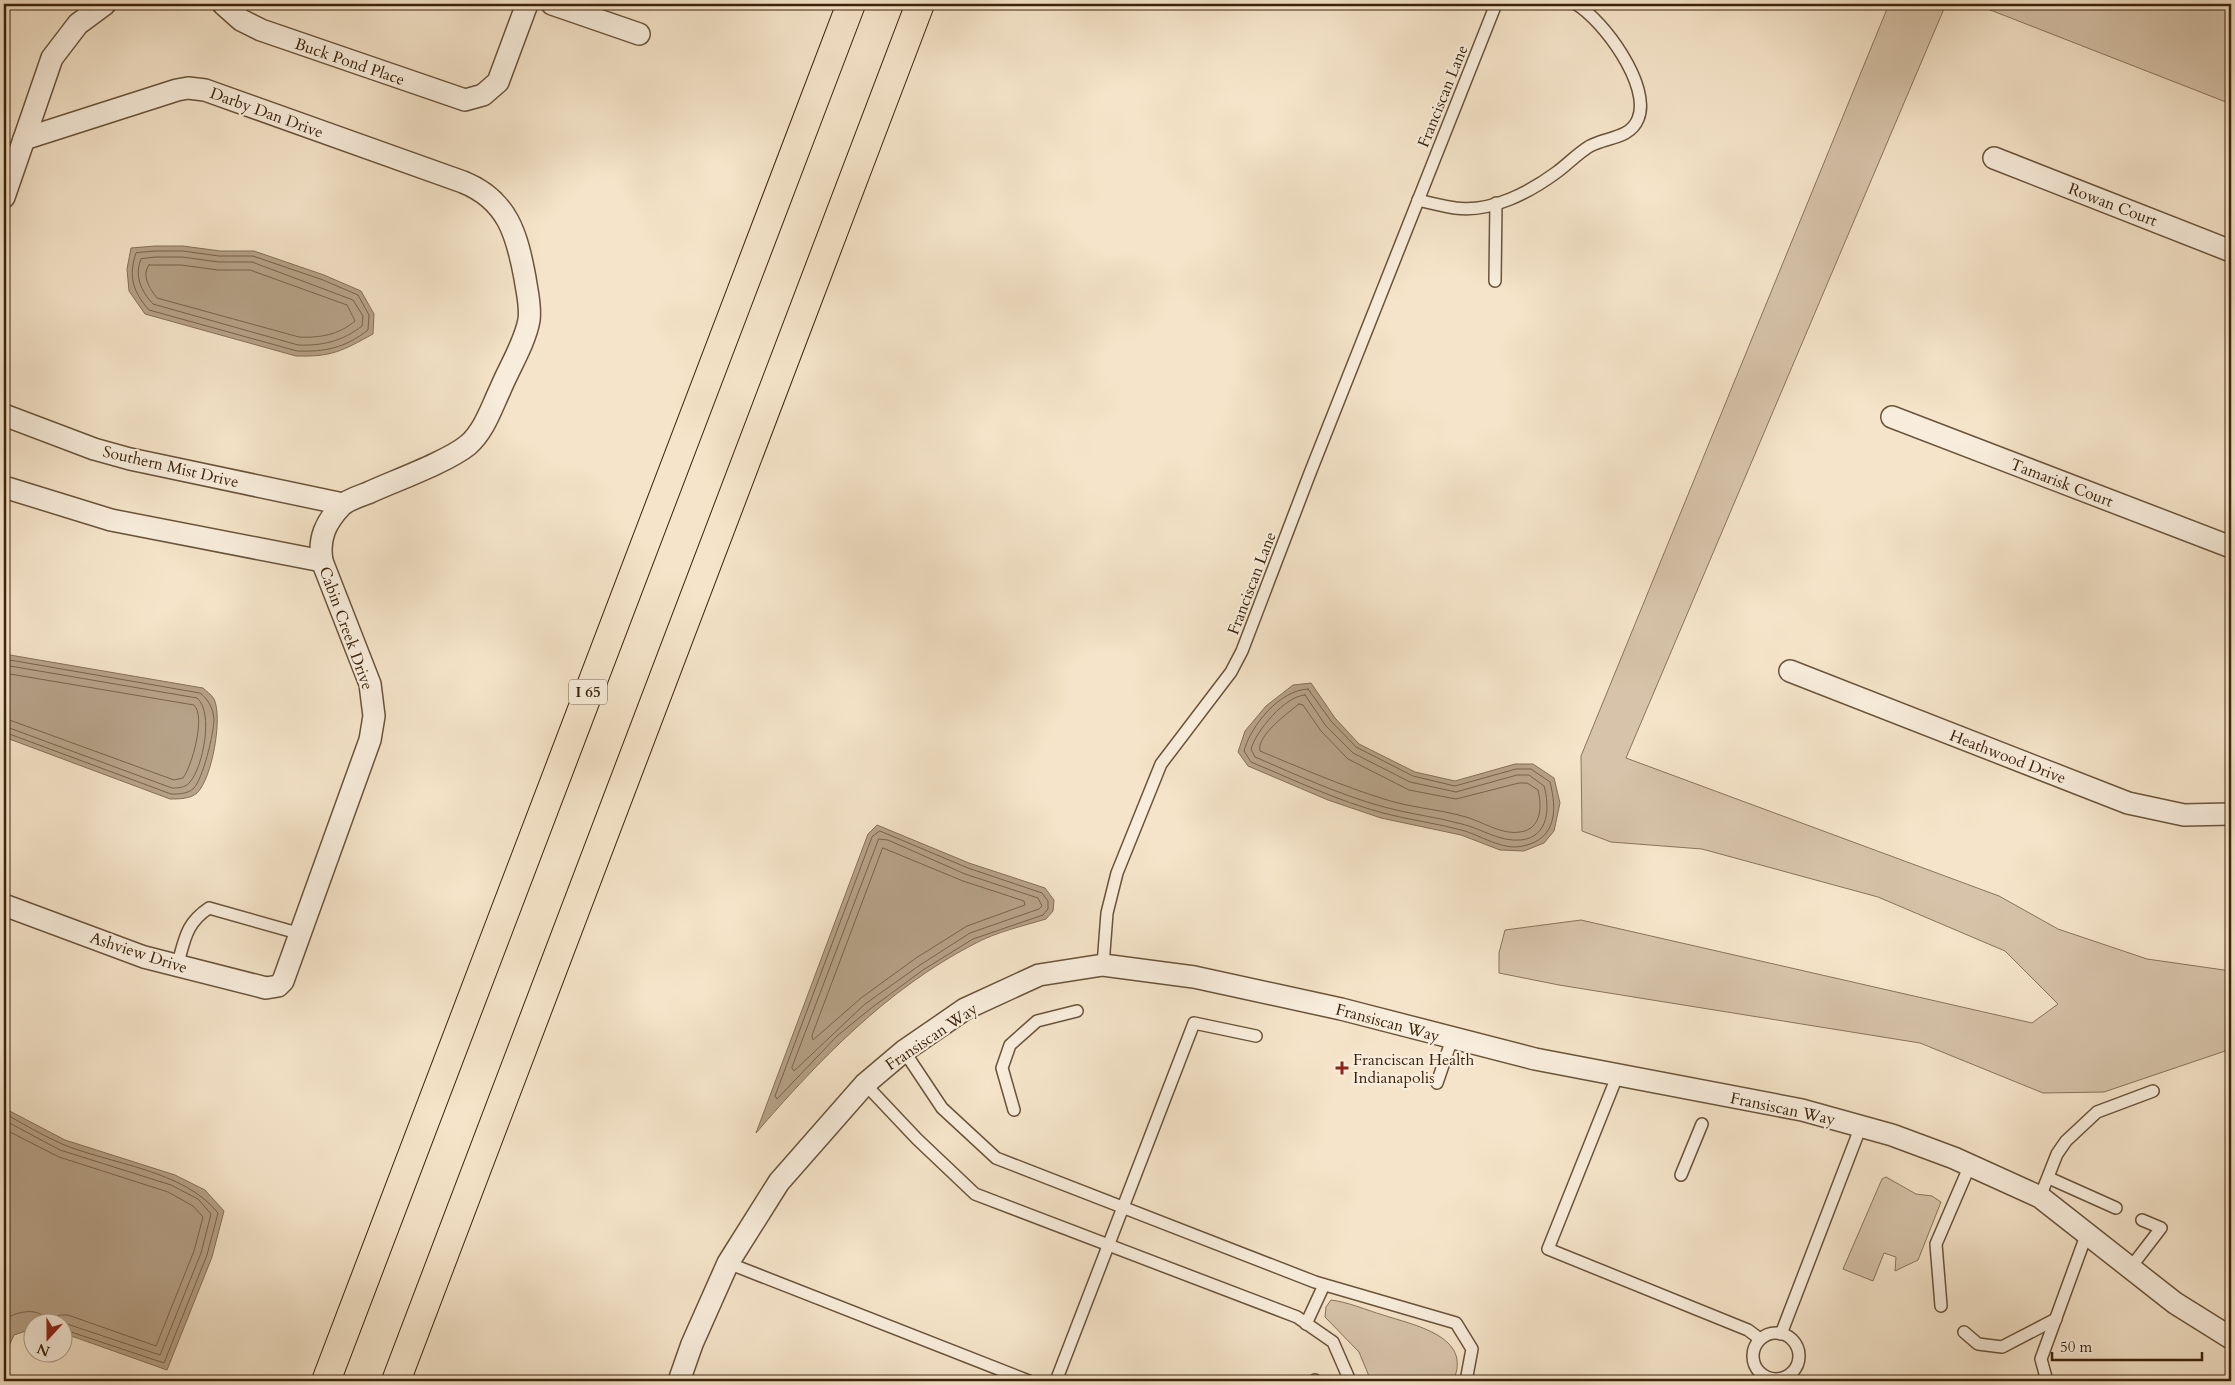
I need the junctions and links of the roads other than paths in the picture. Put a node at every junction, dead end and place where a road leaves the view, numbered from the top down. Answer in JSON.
{"nodes":[{"id":1,"x":104,"y":4,"type":"edge"},
{"id":2,"x":223,"y":4,"type":"edge"},
{"id":3,"x":527,"y":4,"type":"edge"},
{"id":4,"x":552,"y":4,"type":"edge"},
{"id":5,"x":851,"y":4,"type":"edge"},
{"id":6,"x":920,"y":4,"type":"edge"},
{"id":7,"x":1496,"y":4,"type":"edge"},
{"id":8,"x":1576,"y":4,"type":"edge"},
{"id":9,"x":640,"y":34,"type":"dead end"},
{"id":10,"x":24,"y":139,"type":"junction"},
{"id":11,"x":1994,"y":158,"type":"dead end"},
{"id":12,"x":4,"y":197,"type":"edge"},
{"id":13,"x":1418,"y":200,"type":"junction"},
{"id":14,"x":1496,"y":203,"type":"junction"},
{"id":15,"x":500,"y":208,"type":"joint"},
{"id":16,"x":2231,"y":251,"type":"edge"},
{"id":17,"x":1495,"y":281,"type":"dead end"},
{"id":18,"x":4,"y":415,"type":"edge"},
{"id":19,"x":1892,"y":417,"type":"dead end"},
{"id":20,"x":4,"y":487,"type":"edge"},
{"id":21,"x":343,"y":504,"type":"junction"},
{"id":22,"x":2231,"y":547,"type":"edge"},
{"id":23,"x":322,"y":560,"type":"junction"},
{"id":24,"x":1790,"y":671,"type":"dead end"},
{"id":25,"x":2231,"y":814,"type":"edge"},
{"id":26,"x":4,"y":905,"type":"edge"},
{"id":27,"x":301,"y":934,"type":"junction"},
{"id":28,"x":1103,"y":965,"type":"junction"},
{"id":29,"x":177,"y":966,"type":"junction"},
{"id":30,"x":278,"y":986,"type":"joint"},
{"id":31,"x":1076,"y":1011,"type":"dead end"},
{"id":32,"x":1256,"y":1036,"type":"dead end"},
{"id":33,"x":1452,"y":1039,"type":"junction"},
{"id":34,"x":904,"y":1051,"type":"junction"},
{"id":35,"x":1618,"y":1074,"type":"junction"},
{"id":36,"x":1437,"y":1083,"type":"dead end"},
{"id":37,"x":865,"y":1084,"type":"junction"},
{"id":38,"x":2153,"y":1091,"type":"dead end"},
{"id":39,"x":1014,"y":1110,"type":"dead end"},
{"id":40,"x":1702,"y":1124,"type":"dead end"},
{"id":41,"x":1861,"y":1126,"type":"junction"},
{"id":42,"x":1970,"y":1165,"type":"junction"},
{"id":43,"x":1681,"y":1175,"type":"dead end"},
{"id":44,"x":2049,"y":1178,"type":"junction"},
{"id":45,"x":2040,"y":1197,"type":"junction"},
{"id":46,"x":1122,"y":1207,"type":"junction"},
{"id":47,"x":2116,"y":1208,"type":"dead end"},
{"id":48,"x":2142,"y":1220,"type":"dead end"},
{"id":49,"x":2087,"y":1233,"type":"junction"},
{"id":50,"x":1107,"y":1243,"type":"junction"},
{"id":51,"x":728,"y":1263,"type":"junction"},
{"id":52,"x":2131,"y":1267,"type":"junction"},
{"id":53,"x":1324,"y":1285,"type":"junction"},
{"id":54,"x":1941,"y":1306,"type":"dead end"},
{"id":55,"x":2056,"y":1319,"type":"junction"},
{"id":56,"x":1306,"y":1324,"type":"junction"},
{"id":57,"x":1964,"y":1332,"type":"dead end"},
{"id":58,"x":1782,"y":1334,"type":"junction"},
{"id":59,"x":2231,"y":1338,"type":"edge"},
{"id":60,"x":1760,"y":1339,"type":"junction"},
{"id":61,"x":326,"y":1381,"type":"edge"},
{"id":62,"x":396,"y":1381,"type":"edge"},
{"id":63,"x":679,"y":1381,"type":"edge"},
{"id":64,"x":1029,"y":1381,"type":"edge"},
{"id":65,"x":1056,"y":1381,"type":"edge"},
{"id":66,"x":1350,"y":1381,"type":"edge"},
{"id":67,"x":1466,"y":1381,"type":"edge"},
{"id":68,"x":2048,"y":1381,"type":"edge"}],
"edges":[{"from":1,"to":10,"type":"street"},
{"from":2,"to":3,"type":"street","name":"Buck Pond Place"},
{"from":4,"to":9,"type":"street"},
{"from":5,"to":61,"type":"highway","number":"I 65"},
{"from":6,"to":62,"type":"highway"},
{"from":7,"to":13,"type":"lane","name":"Franciscan Lane"},
{"from":8,"to":14,"type":"lane"},
{"from":10,"to":12,"type":"street"},
{"from":10,"to":15,"type":"street","name":"Darby Dan Drive"},
{"from":11,"to":16,"type":"street","name":"Rowan Court"},
{"from":13,"to":14,"type":"lane"},
{"from":13,"to":28,"type":"lane","name":"Franciscan Lane"},
{"from":14,"to":17,"type":"lane"},
{"from":15,"to":21,"type":"street","name":"Cabin Creek Drive"},
{"from":18,"to":21,"type":"street","name":"Southern Mist Drive"},
{"from":19,"to":22,"type":"street","name":"Tamarisk Court"},
{"from":20,"to":23,"type":"street"},
{"from":21,"to":23,"type":"street","name":"Cabin Creek Drive"},
{"from":23,"to":27,"type":"street","name":"Cabin Creek Drive"},
{"from":24,"to":25,"type":"street","name":"Heathwood Drive"},
{"from":26,"to":29,"type":"street","name":"Ashview Drive"},
{"from":27,"to":29,"type":"lane"},
{"from":27,"to":30,"type":"street","name":"Cabin Creek Drive"},
{"from":28,"to":33,"type":"street","name":"Fransiscan Way"},
{"from":28,"to":34,"type":"street","name":"Fransiscan Way"},
{"from":29,"to":30,"type":"street","name":"Ashview Drive"},
{"from":31,"to":39,"type":"lane"},
{"from":32,"to":46,"type":"lane"},
{"from":33,"to":35,"type":"street","name":"Fransiscan Way"},
{"from":33,"to":36,"type":"lane"},
{"from":34,"to":37,"type":"street","name":"Fransiscan Way"},
{"from":34,"to":46,"type":"lane"},
{"from":35,"to":41,"type":"street","name":"Fransiscan Way"},
{"from":35,"to":60,"type":"lane"},
{"from":37,"to":50,"type":"lane"},
{"from":37,"to":51,"type":"street","name":"Fransiscan Way"},
{"from":38,"to":44,"type":"lane"},
{"from":40,"to":43,"type":"lane"},
{"from":41,"to":42,"type":"street","name":"Fransiscan Way"},
{"from":41,"to":58,"type":"lane"},
{"from":42,"to":45,"type":"street","name":"Fransiscan Way"},
{"from":42,"to":54,"type":"lane"},
{"from":44,"to":45,"type":"lane"},
{"from":44,"to":47,"type":"lane"},
{"from":45,"to":49,"type":"street","name":"Fransiscan Way"},
{"from":46,"to":50,"type":"lane"},
{"from":46,"to":53,"type":"lane"},
{"from":48,"to":52,"type":"lane"},
{"from":49,"to":52,"type":"street","name":"Fransiscan Way"},
{"from":49,"to":55,"type":"lane"},
{"from":50,"to":56,"type":"lane"},
{"from":50,"to":65,"type":"lane"},
{"from":51,"to":63,"type":"street","name":"Fransiscan Way"},
{"from":51,"to":64,"type":"lane"},
{"from":52,"to":59,"type":"street","name":"Fransiscan Way"},
{"from":53,"to":56,"type":"lane"},
{"from":53,"to":67,"type":"lane"},
{"from":55,"to":57,"type":"lane"},
{"from":55,"to":68,"type":"lane"},
{"from":56,"to":66,"type":"lane"},
{"from":58,"to":60,"type":"lane"},
{"from":58,"to":60,"type":"lane"}]}
